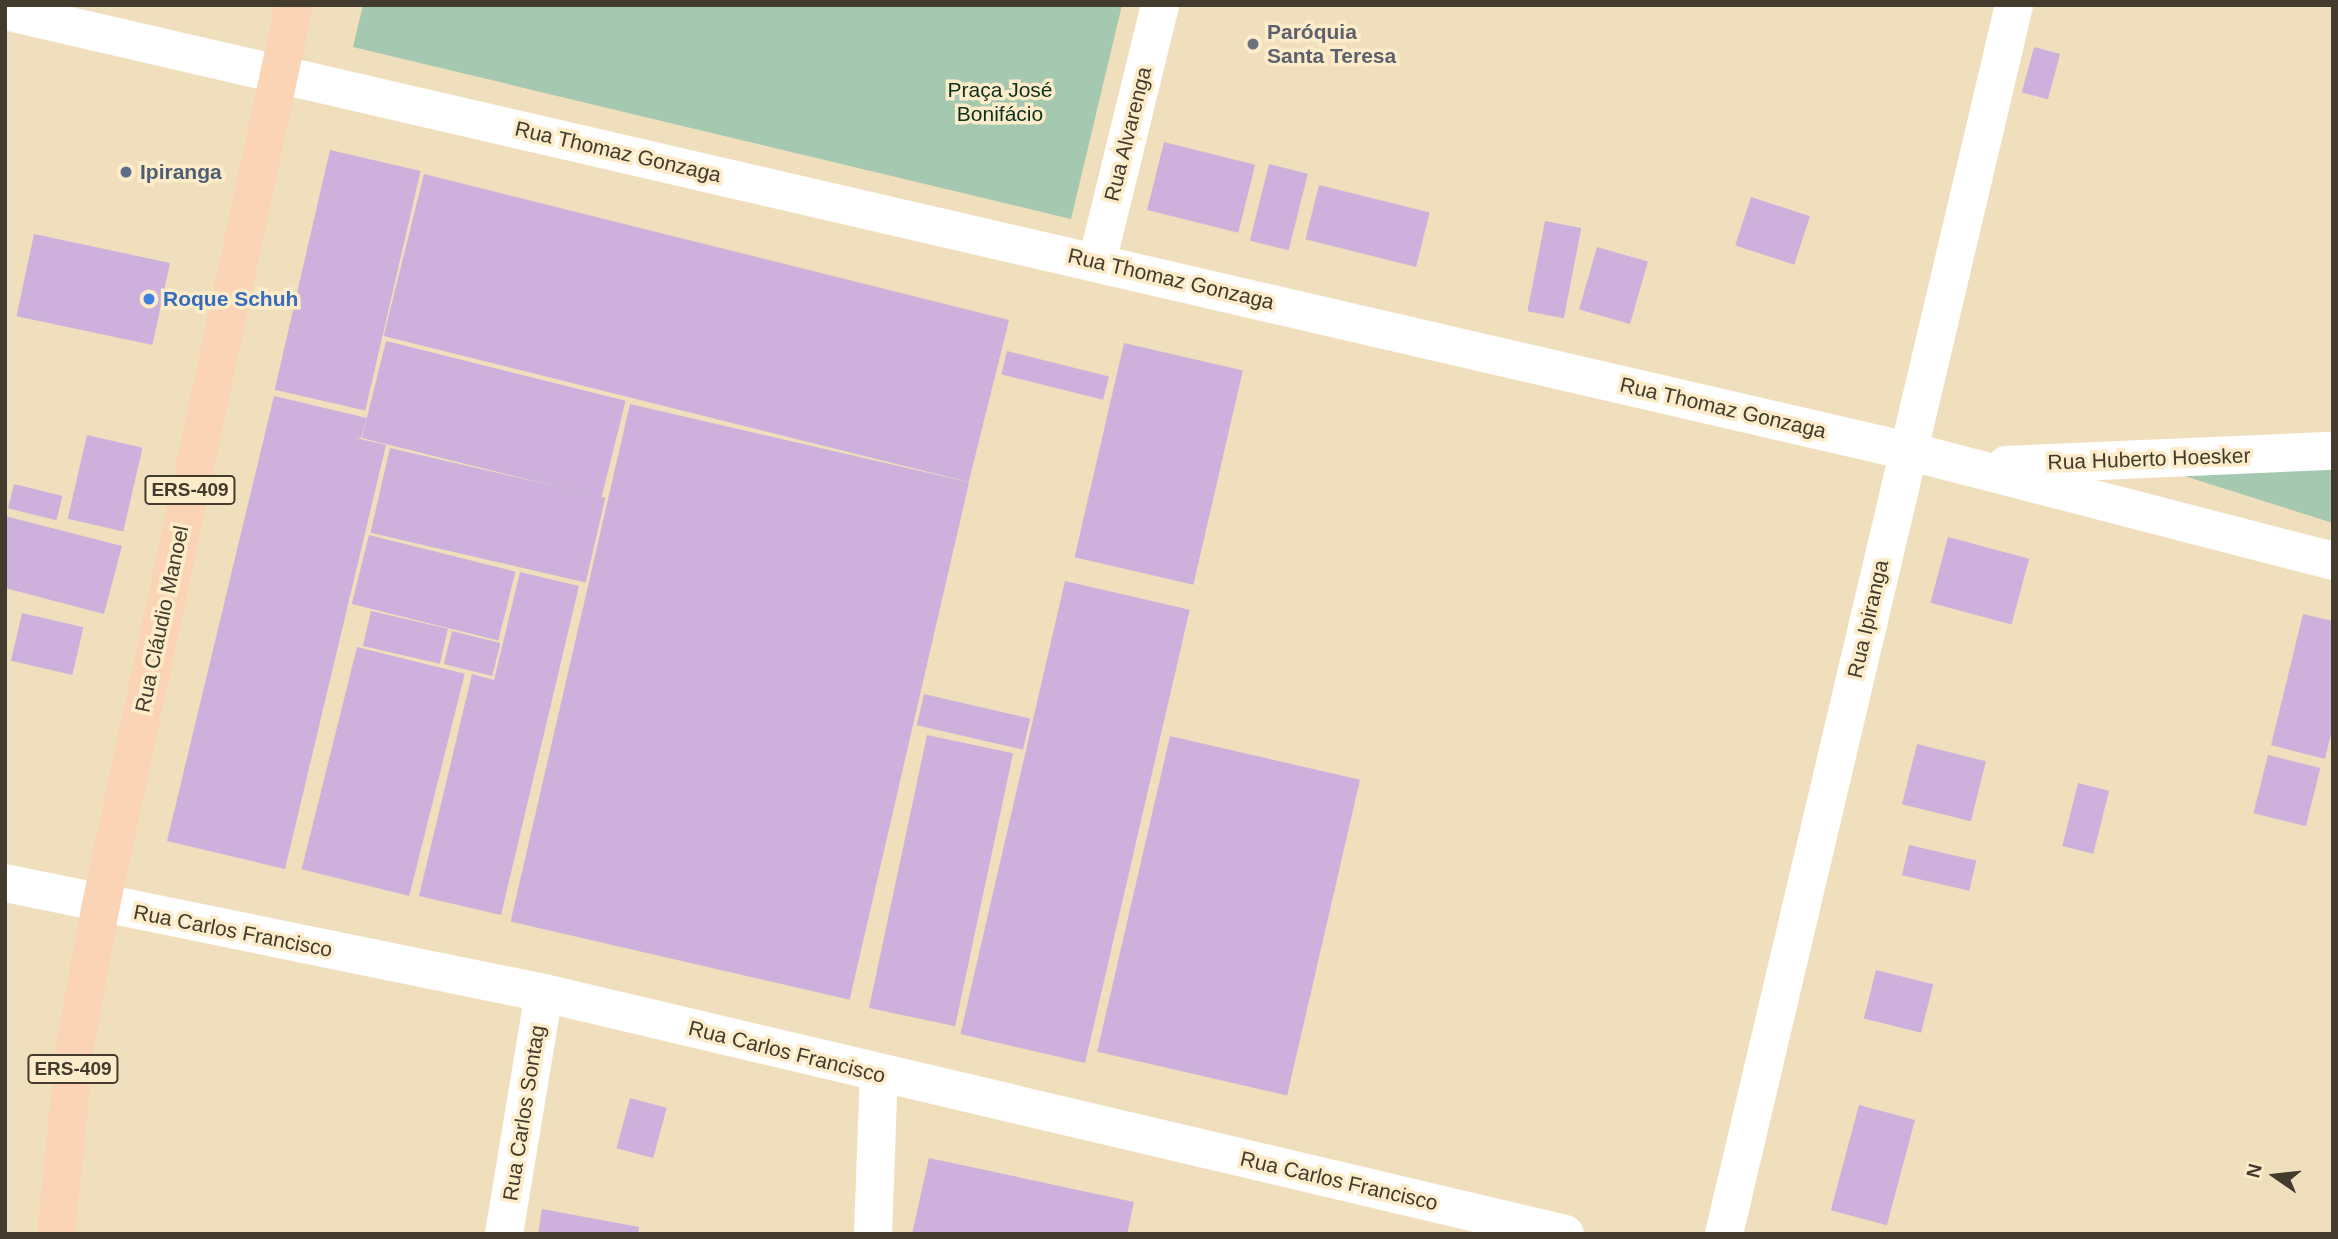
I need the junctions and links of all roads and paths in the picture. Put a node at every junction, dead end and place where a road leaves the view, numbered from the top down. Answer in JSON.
{"nodes":[{"id":1,"x":294,"y":5,"type":"edge"},
{"id":2,"x":1160,"y":5,"type":"edge"},
{"id":3,"x":2014,"y":5,"type":"edge"},
{"id":4,"x":5,"y":11,"type":"edge"},
{"id":5,"x":277,"y":74,"type":"junction"},
{"id":6,"x":1097,"y":262,"type":"junction"},
{"id":7,"x":1908,"y":451,"type":"junction"},
{"id":8,"x":2333,"y":451,"type":"edge"},
{"id":9,"x":1965,"y":467,"type":"junction"},
{"id":10,"x":2333,"y":561,"type":"edge"},
{"id":11,"x":5,"y":883,"type":"edge"},
{"id":12,"x":101,"y":905,"type":"junction"},
{"id":13,"x":544,"y":993,"type":"junction"},
{"id":14,"x":879,"y":1074,"type":"junction"},
{"id":15,"x":55,"y":1234,"type":"edge"},
{"id":16,"x":504,"y":1234,"type":"edge"},
{"id":17,"x":873,"y":1234,"type":"edge"},
{"id":18,"x":1565,"y":1234,"type":"edge"},
{"id":19,"x":1724,"y":1234,"type":"edge"}],
"edges":[{"from":1,"to":5,"type":"main road","name":"Rua Cláudio Manoel","number":"ERS-409"},
{"from":2,"to":6,"type":"street","name":"Rua Alvarenga"},
{"from":3,"to":7,"type":"street","name":"Rua Ipiranga"},
{"from":4,"to":5,"type":"street","name":"Rua Thomaz Gonzaga"},
{"from":5,"to":6,"type":"street","name":"Rua Thomaz Gonzaga"},
{"from":5,"to":12,"type":"main road","name":"Rua Cláudio Manoel","number":"ERS-409"},
{"from":6,"to":7,"type":"street","name":"Rua Thomaz Gonzaga"},
{"from":7,"to":9,"type":"street","name":"Rua Thomaz Gonzaga"},
{"from":7,"to":19,"type":"street","name":"Rua Ipiranga"},
{"from":8,"to":9,"type":"street","name":"Rua Huberto Hoesker"},
{"from":9,"to":10,"type":"street","name":"Rua Thomaz Gonzaga"},
{"from":11,"to":12,"type":"street","name":"Rua Carlos Francisco"},
{"from":12,"to":13,"type":"street","name":"Rua Carlos Francisco"},
{"from":12,"to":15,"type":"main road","number":"ERS-409"},
{"from":13,"to":14,"type":"street","name":"Rua Carlos Francisco"},
{"from":13,"to":16,"type":"street","name":"Rua Carlos Sontag"},
{"from":14,"to":17,"type":"street"},
{"from":14,"to":18,"type":"street","name":"Rua Carlos Francisco"}]}
